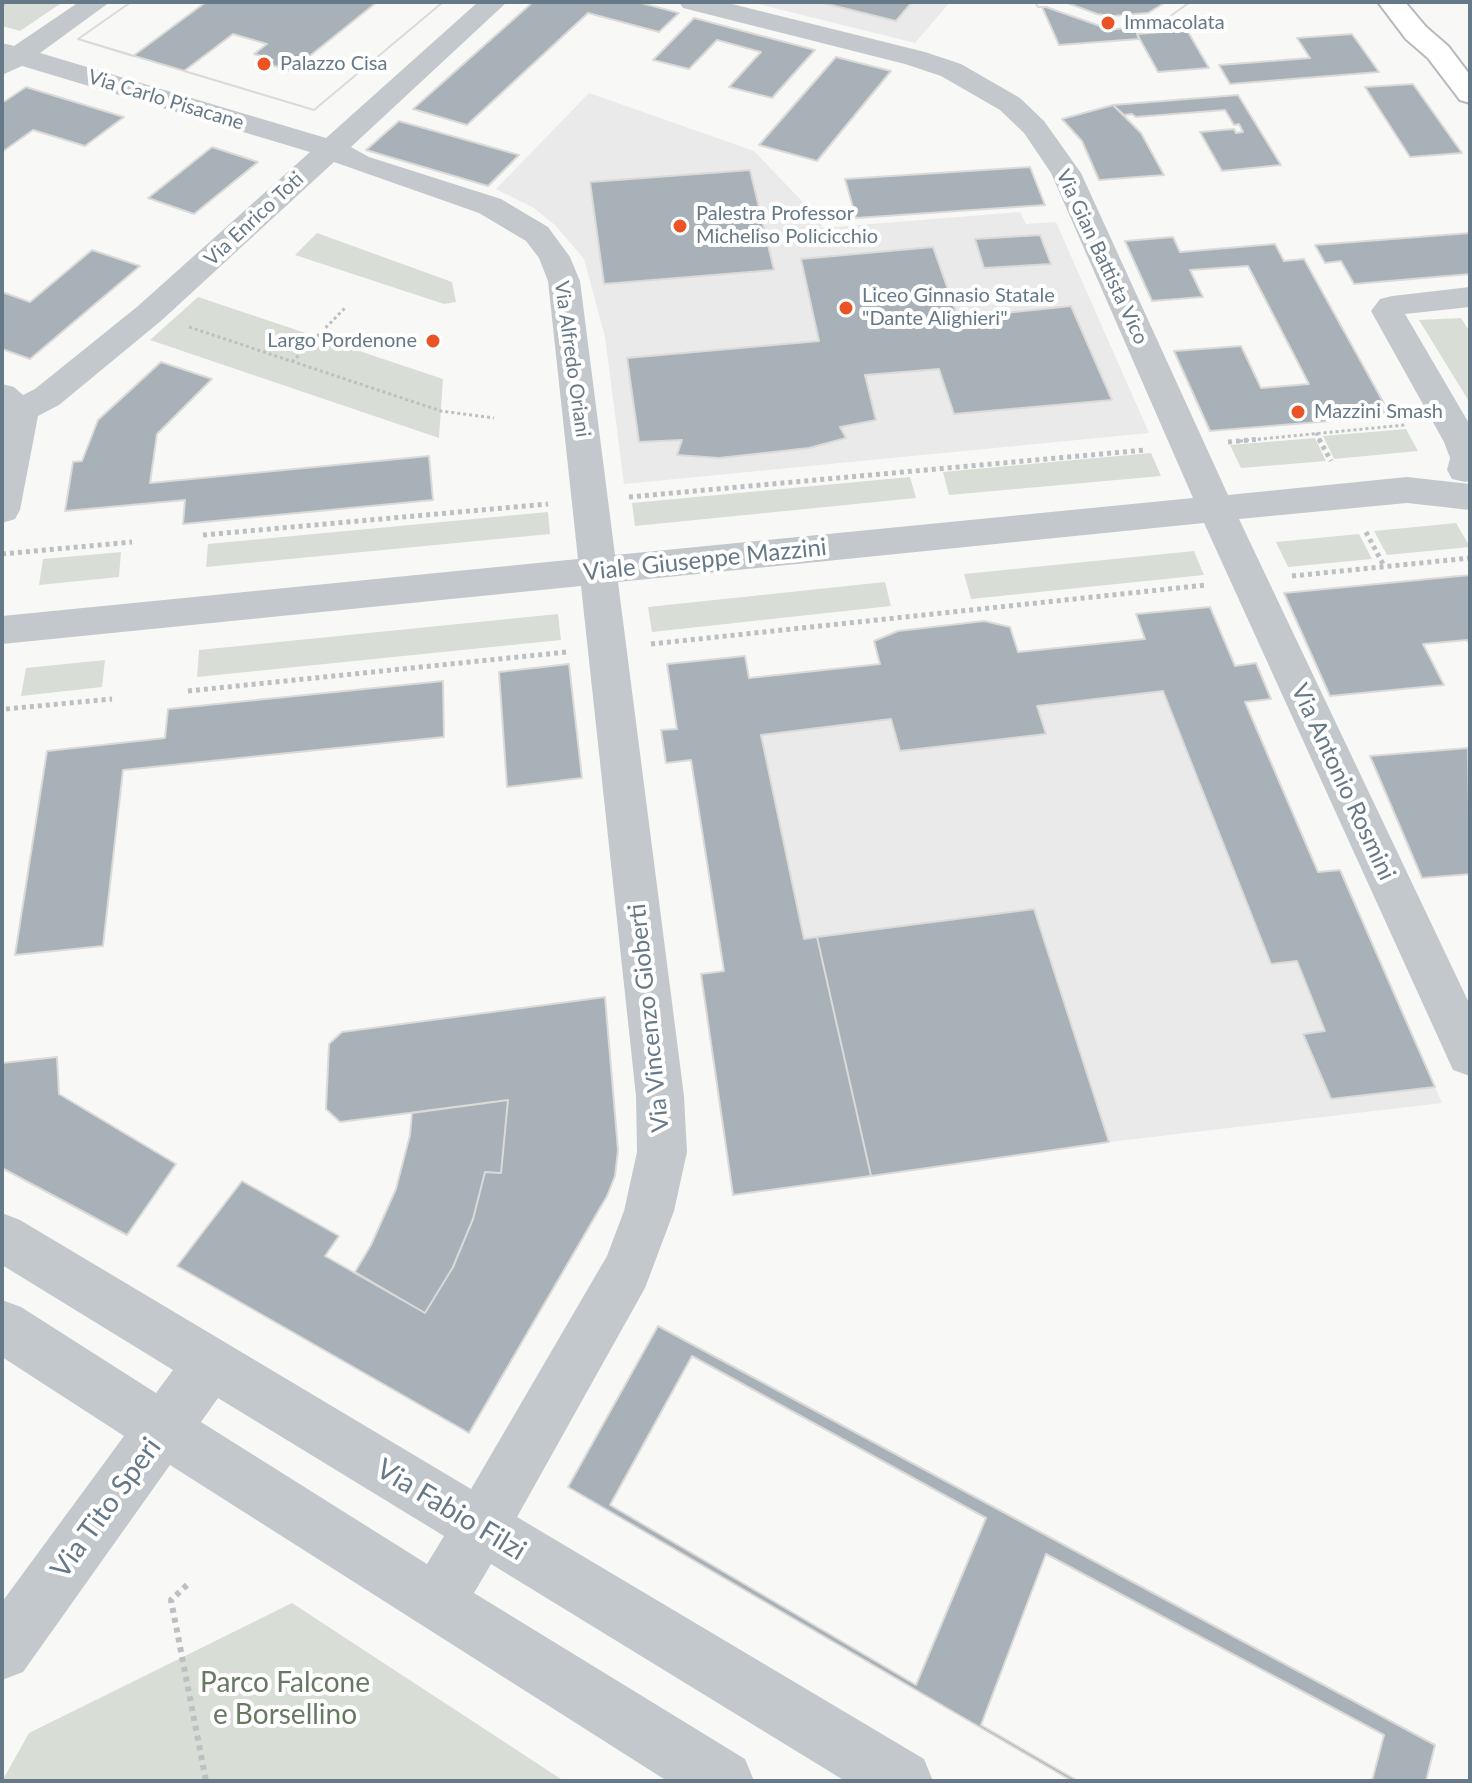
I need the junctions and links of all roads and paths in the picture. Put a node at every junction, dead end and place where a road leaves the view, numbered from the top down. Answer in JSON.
{"nodes":[{"id":1,"x":7,"y":2,"type":"edge"},
{"id":2,"x":97,"y":2,"type":"edge"},
{"id":3,"x":494,"y":2,"type":"edge"},
{"id":4,"x":692,"y":2,"type":"edge"},
{"id":5,"x":1391,"y":2,"type":"edge"},
{"id":6,"x":1420,"y":2,"type":"edge"},
{"id":7,"x":2,"y":5,"type":"edge"},
{"id":8,"x":1438,"y":52,"type":"junction"},
{"id":9,"x":7,"y":58,"type":"edge"},
{"id":10,"x":1470,"y":94,"type":"edge"},
{"id":11,"x":331,"y":149,"type":"junction"},
{"id":12,"x":1470,"y":297,"type":"edge"},
{"id":13,"x":345,"y":308,"type":"dead end"},
{"id":14,"x":150,"y":313,"type":"junction"},
{"id":15,"x":292,"y":362,"type":"junction"},
{"id":16,"x":8,"y":409,"type":"edge"},
{"id":17,"x":494,"y":418,"type":"dead end"},
{"id":18,"x":1413,"y":424,"type":"dead end"},
{"id":19,"x":1316,"y":433,"type":"junction"},
{"id":20,"x":1223,"y":443,"type":"dead end"},
{"id":21,"x":1160,"y":448,"type":"dead end"},
{"id":22,"x":1333,"y":466,"type":"dead end"},
{"id":23,"x":1468,"y":479,"type":"edge"},
{"id":24,"x":624,"y":497,"type":"dead end"},
{"id":25,"x":558,"y":503,"type":"dead end"},
{"id":26,"x":1216,"y":509,"type":"junction"},
{"id":27,"x":2,"y":510,"type":"edge"},
{"id":28,"x":1363,"y":526,"type":"dead end"},
{"id":29,"x":203,"y":535,"type":"dead end"},
{"id":30,"x":132,"y":542,"type":"dead end"},
{"id":31,"x":2,"y":554,"type":"edge"},
{"id":32,"x":1470,"y":558,"type":"edge"},
{"id":33,"x":1384,"y":566,"type":"junction"},
{"id":34,"x":599,"y":570,"type":"junction"},
{"id":35,"x":1279,"y":577,"type":"dead end"},
{"id":36,"x":1219,"y":583,"type":"dead end"},
{"id":37,"x":2,"y":630,"type":"edge"},
{"id":38,"x":645,"y":644,"type":"dead end"},
{"id":39,"x":572,"y":652,"type":"dead end"},
{"id":40,"x":188,"y":691,"type":"dead end"},
{"id":41,"x":112,"y":699,"type":"dead end"},
{"id":42,"x":6,"y":709,"type":"dead end"},
{"id":43,"x":1470,"y":1055,"type":"edge"},
{"id":44,"x":2,"y":1237,"type":"edge"},
{"id":45,"x":2,"y":1326,"type":"edge"},
{"id":46,"x":210,"y":1364,"type":"junction"},
{"id":47,"x":164,"y":1428,"type":"junction"},
{"id":48,"x":481,"y":1528,"type":"junction"},
{"id":49,"x":187,"y":1585,"type":"dead end"},
{"id":50,"x":437,"y":1603,"type":"junction"},
{"id":51,"x":2,"y":1651,"type":"edge"},
{"id":52,"x":206,"y":1781,"type":"edge"},
{"id":53,"x":723,"y":1781,"type":"edge"},
{"id":54,"x":902,"y":1781,"type":"edge"}],
"edges":[{"from":1,"to":7,"type":"path"},
{"from":2,"to":9,"type":"street"},
{"from":3,"to":11,"type":"street","name":"Via Enrico Toti"},
{"from":4,"to":26,"type":"street","name":"Via Gian Battista Vico"},
{"from":5,"to":8,"type":"main road"},
{"from":6,"to":8,"type":"main road"},
{"from":8,"to":10,"type":"main road"},
{"from":9,"to":11,"type":"street","name":"Via Carlo Pisacane"},
{"from":11,"to":14,"type":"street","name":"Via Enrico Toti"},
{"from":11,"to":34,"type":"street","name":"Via Alfredo Oriani"},
{"from":12,"to":23,"type":"street"},
{"from":13,"to":15,"type":"path"},
{"from":14,"to":15,"type":"path"},
{"from":14,"to":16,"type":"street","name":"Via Enrico Toti"},
{"from":15,"to":17,"type":"path"},
{"from":16,"to":27,"type":"street"},
{"from":18,"to":19,"type":"path"},
{"from":19,"to":20,"type":"path"},
{"from":19,"to":22,"type":"path"},
{"from":21,"to":24,"type":"path"},
{"from":23,"to":26,"type":"street","name":"Viale Giuseppe Mazzini"},
{"from":25,"to":29,"type":"path"},
{"from":26,"to":34,"type":"street","name":"Viale Giuseppe Mazzini"},
{"from":26,"to":43,"type":"street","name":"Via Antonio Rosmini"},
{"from":28,"to":33,"type":"path"},
{"from":30,"to":31,"type":"path"},
{"from":32,"to":33,"type":"path"},
{"from":33,"to":35,"type":"path"},
{"from":34,"to":37,"type":"street","name":"Viale Giuseppe Mazzini"},
{"from":34,"to":48,"type":"street","name":"Via Vincenzo Gioberti"},
{"from":36,"to":38,"type":"path"},
{"from":39,"to":40,"type":"path"},
{"from":41,"to":42,"type":"path"},
{"from":44,"to":46,"type":"street","name":"Via Fabio Filzi"},
{"from":45,"to":47,"type":"street"},
{"from":46,"to":47,"type":"street","name":"Via Tito Speri"},
{"from":46,"to":48,"type":"street","name":"Via Fabio Filzi"},
{"from":47,"to":50,"type":"street"},
{"from":47,"to":51,"type":"street","name":"Via Tito Speri"},
{"from":48,"to":50,"type":"street","name":"Via Vincenzo Gioberti"},
{"from":48,"to":54,"type":"street","name":"Via Fabio Filzi"},
{"from":49,"to":52,"type":"path"},
{"from":50,"to":53,"type":"street"}]}
